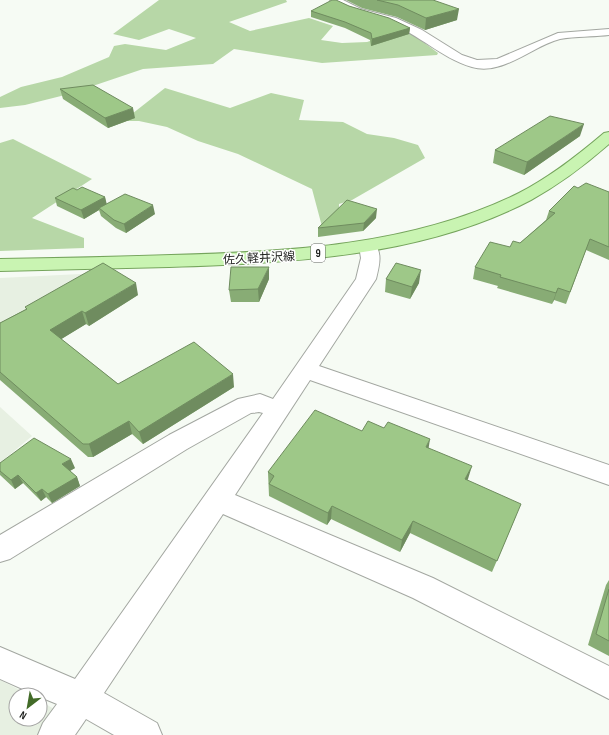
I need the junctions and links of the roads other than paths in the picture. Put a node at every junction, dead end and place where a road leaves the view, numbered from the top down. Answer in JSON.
{"nodes":[{"id":1,"x":335,"y":0,"type":"edge"},
{"id":2,"x":609,"y":32,"type":"edge"},
{"id":3,"x":609,"y":136,"type":"edge"},
{"id":4,"x":368,"y":246,"type":"junction"},
{"id":5,"x":0,"y":266,"type":"edge"},
{"id":6,"x":305,"y":370,"type":"junction"},
{"id":7,"x":277,"y":409,"type":"junction"},
{"id":8,"x":609,"y":475,"type":"edge"},
{"id":9,"x":218,"y":500,"type":"junction"},
{"id":10,"x":0,"y":550,"type":"edge"},
{"id":11,"x":0,"y":663,"type":"edge"},
{"id":12,"x":609,"y":683,"type":"edge"},
{"id":13,"x":81,"y":698,"type":"junction"},
{"id":14,"x":55,"y":735,"type":"edge"},
{"id":15,"x":145,"y":735,"type":"edge"}],
"edges":[{"from":1,"to":2,"type":"street"},
{"from":3,"to":4,"type":"main road","name":"佐久軽井沢線","number":"9"},
{"from":4,"to":5,"type":"main road","name":"佐久軽井沢線","number":"9"},
{"from":4,"to":6,"type":"street"},
{"from":6,"to":7,"type":"street"},
{"from":6,"to":8,"type":"street"},
{"from":7,"to":9,"type":"street"},
{"from":7,"to":10,"type":"street"},
{"from":9,"to":12,"type":"street"},
{"from":9,"to":13,"type":"street"},
{"from":11,"to":13,"type":"street"},
{"from":13,"to":14,"type":"street"},
{"from":13,"to":15,"type":"street"}]}
